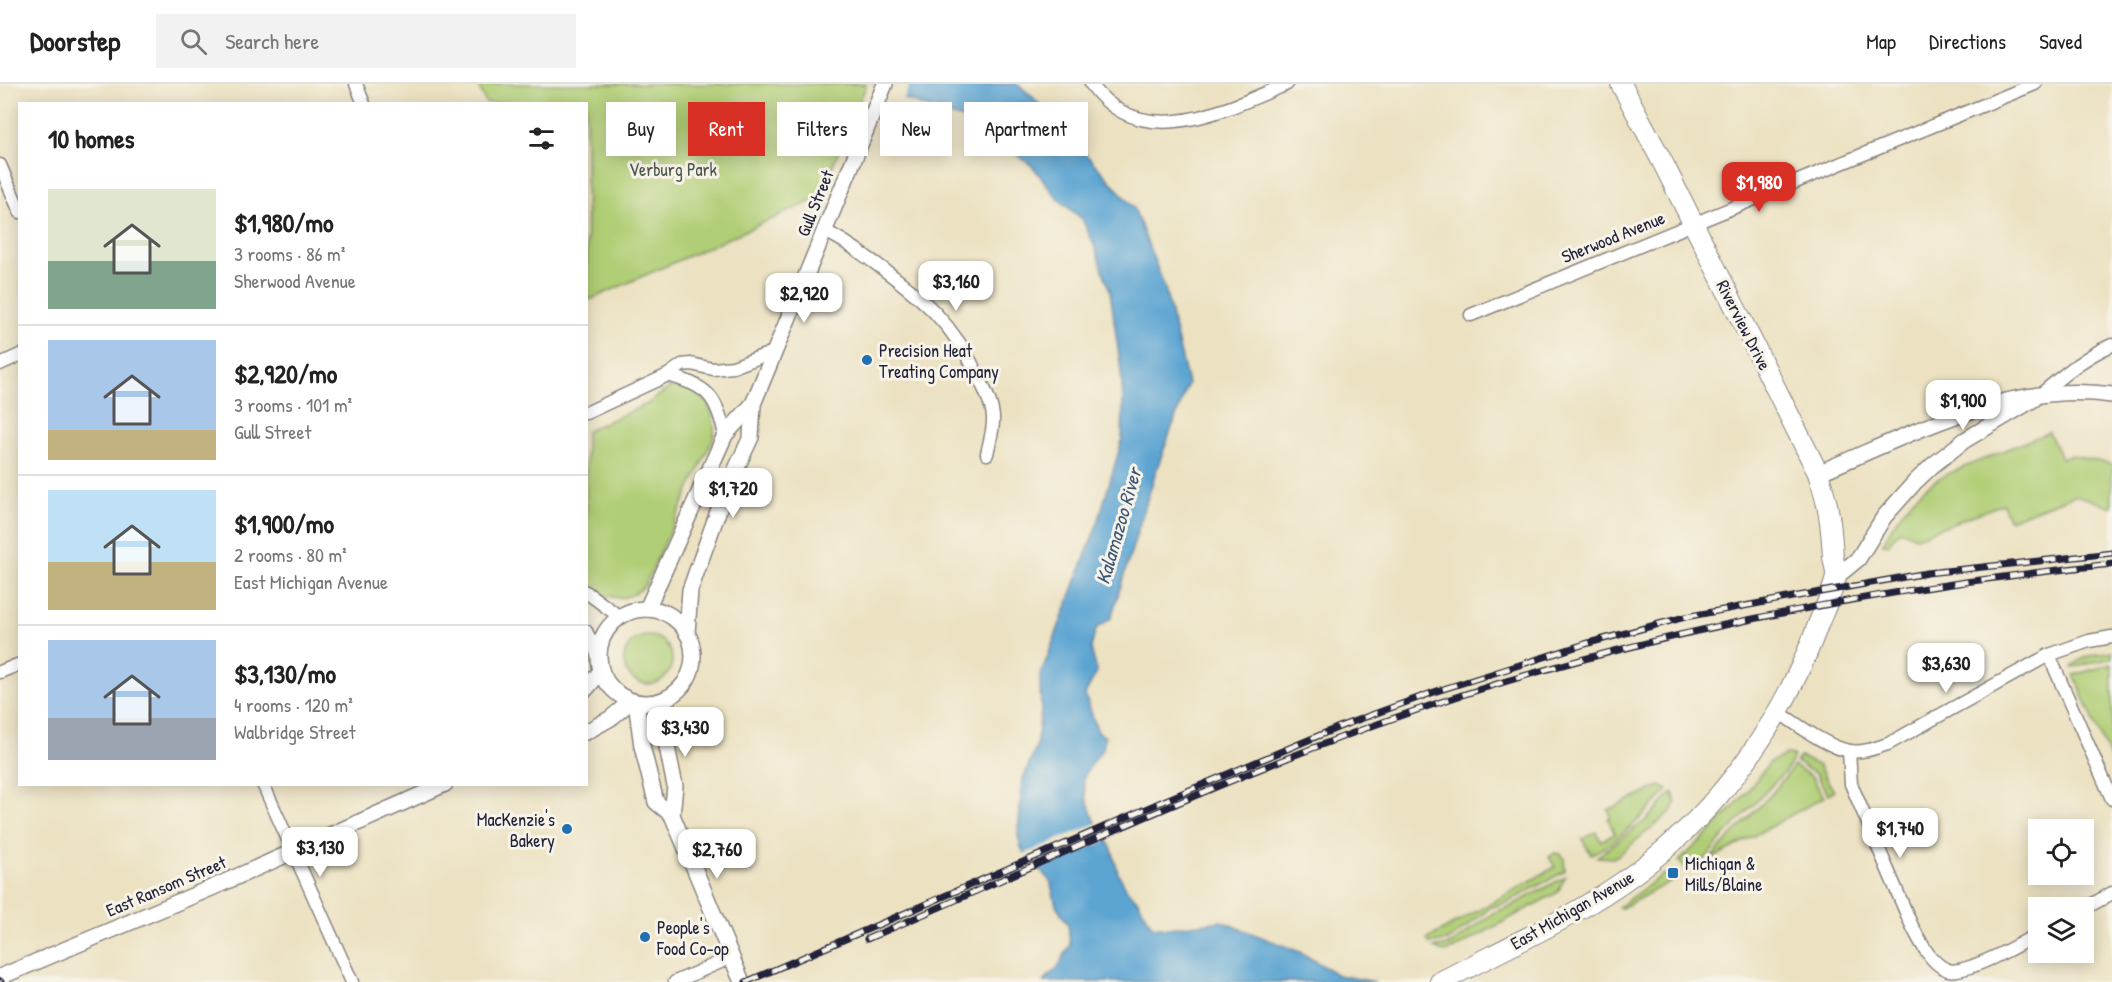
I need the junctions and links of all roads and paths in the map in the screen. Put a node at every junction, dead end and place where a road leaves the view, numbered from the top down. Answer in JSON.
{"nodes":[{"id":1,"x":356,"y":84,"type":"edge"},
{"id":2,"x":885,"y":84,"type":"edge"},
{"id":3,"x":1091,"y":84,"type":"edge"},
{"id":4,"x":1287,"y":84,"type":"edge"},
{"id":5,"x":1621,"y":84,"type":"edge"},
{"id":6,"x":2035,"y":84,"type":"edge"},
{"id":7,"x":363,"y":102,"type":"edge"},
{"id":8,"x":0,"y":165,"type":"edge"},
{"id":9,"x":18,"y":207,"type":"edge"},
{"id":10,"x":1693,"y":224,"type":"junction"},
{"id":11,"x":824,"y":231,"type":"junction"},
{"id":12,"x":1471,"y":315,"type":"dead end"},
{"id":13,"x":2112,"y":345,"type":"edge"},
{"id":14,"x":776,"y":351,"type":"junction"},
{"id":15,"x":18,"y":356,"type":"edge"},
{"id":16,"x":0,"y":364,"type":"edge"},
{"id":17,"x":668,"y":375,"type":"junction"},
{"id":18,"x":2112,"y":394,"type":"edge"},
{"id":19,"x":2040,"y":395,"type":"junction"},
{"id":20,"x":753,"y":404,"type":"junction"},
{"id":21,"x":588,"y":412,"type":"edge"},
{"id":22,"x":725,"y":435,"type":"junction"},
{"id":23,"x":987,"y":454,"type":"dead end"},
{"id":24,"x":1818,"y":473,"type":"junction"},
{"id":25,"x":1836,"y":576,"type":"junction"},
{"id":26,"x":588,"y":593,"type":"edge"},
{"id":27,"x":647,"y":609,"type":"junction"},
{"id":28,"x":620,"y":617,"type":"junction"},
{"id":29,"x":687,"y":633,"type":"junction"},
{"id":30,"x":588,"y":636,"type":"edge"},
{"id":31,"x":2112,"y":637,"type":"edge"},
{"id":32,"x":2049,"y":655,"type":"junction"},
{"id":33,"x":599,"y":664,"type":"junction"},
{"id":34,"x":18,"y":665,"type":"edge"},
{"id":35,"x":0,"y":672,"type":"edge"},
{"id":36,"x":588,"y":684,"type":"edge"},
{"id":37,"x":663,"y":700,"type":"junction"},
{"id":38,"x":633,"y":701,"type":"junction"},
{"id":39,"x":1778,"y":712,"type":"junction"},
{"id":40,"x":588,"y":731,"type":"edge"},
{"id":41,"x":1849,"y":751,"type":"junction"},
{"id":42,"x":264,"y":786,"type":"edge"},
{"id":43,"x":440,"y":786,"type":"edge"},
{"id":44,"x":2112,"y":799,"type":"edge"},
{"id":45,"x":672,"y":815,"type":"junction"},
{"id":46,"x":292,"y":852,"type":"junction"},
{"id":47,"x":2112,"y":893,"type":"edge"},
{"id":48,"x":2094,"y":903,"type":"edge"},
{"id":49,"x":2028,"y":939,"type":"edge"},
{"id":50,"x":732,"y":957,"type":"junction"},
{"id":51,"x":0,"y":977,"type":"edge"},
{"id":52,"x":352,"y":982,"type":"edge"},
{"id":53,"x":675,"y":982,"type":"edge"},
{"id":54,"x":742,"y":982,"type":"edge"},
{"id":55,"x":1440,"y":982,"type":"edge"}],
"edges":[{"from":1,"to":7,"type":"street"},
{"from":2,"to":11,"type":"street","name":"Gull Street"},
{"from":3,"to":4,"type":"street"},
{"from":5,"to":10,"type":"main road","name":"Riverview Drive"},
{"from":6,"to":10,"type":"street","name":"Sherwood Avenue"},
{"from":8,"to":9,"type":"street"},
{"from":10,"to":12,"type":"street","name":"Sherwood Avenue"},
{"from":10,"to":24,"type":"main road","name":"Riverview Drive"},
{"from":11,"to":14,"type":"street","name":"Gull Street"},
{"from":11,"to":23,"type":"street"},
{"from":13,"to":19,"type":"street"},
{"from":14,"to":17,"type":"street"},
{"from":14,"to":20,"type":"street","name":"Gull Street"},
{"from":15,"to":16,"type":"street"},
{"from":17,"to":21,"type":"street"},
{"from":17,"to":22,"type":"street"},
{"from":18,"to":19,"type":"street"},
{"from":19,"to":24,"type":"street"},
{"from":19,"to":25,"type":"street"},
{"from":20,"to":22,"type":"street","name":"Gull Street"},
{"from":20,"to":29,"type":"street","name":"Gull Street"},
{"from":22,"to":27,"type":"street","name":"Gull Street"},
{"from":24,"to":25,"type":"main road","name":"Riverview Drive"},
{"from":25,"to":39,"type":"main road","name":"East Michigan Avenue"},
{"from":26,"to":28,"type":"street"},
{"from":27,"to":28,"type":"street"},
{"from":27,"to":29,"type":"street"},
{"from":28,"to":33,"type":"street"},
{"from":29,"to":37,"type":"street"},
{"from":30,"to":33,"type":"street"},
{"from":31,"to":32,"type":"street"},
{"from":32,"to":41,"type":"street"},
{"from":32,"to":44,"type":"street"},
{"from":33,"to":36,"type":"street"},
{"from":33,"to":38,"type":"street"},
{"from":34,"to":35,"type":"street"},
{"from":37,"to":38,"type":"street"},
{"from":37,"to":45,"type":"street"},
{"from":38,"to":40,"type":"street"},
{"from":38,"to":45,"type":"street"},
{"from":39,"to":41,"type":"street"},
{"from":39,"to":55,"type":"main road","name":"East Michigan Avenue"},
{"from":41,"to":49,"type":"street"},
{"from":42,"to":46,"type":"street"},
{"from":43,"to":46,"type":"street","name":"East Ransom Street"},
{"from":45,"to":50,"type":"street"},
{"from":46,"to":51,"type":"street","name":"East Ransom Street"},
{"from":46,"to":52,"type":"street"},
{"from":47,"to":48,"type":"street"},
{"from":50,"to":53,"type":"street"},
{"from":50,"to":54,"type":"street"}]}
